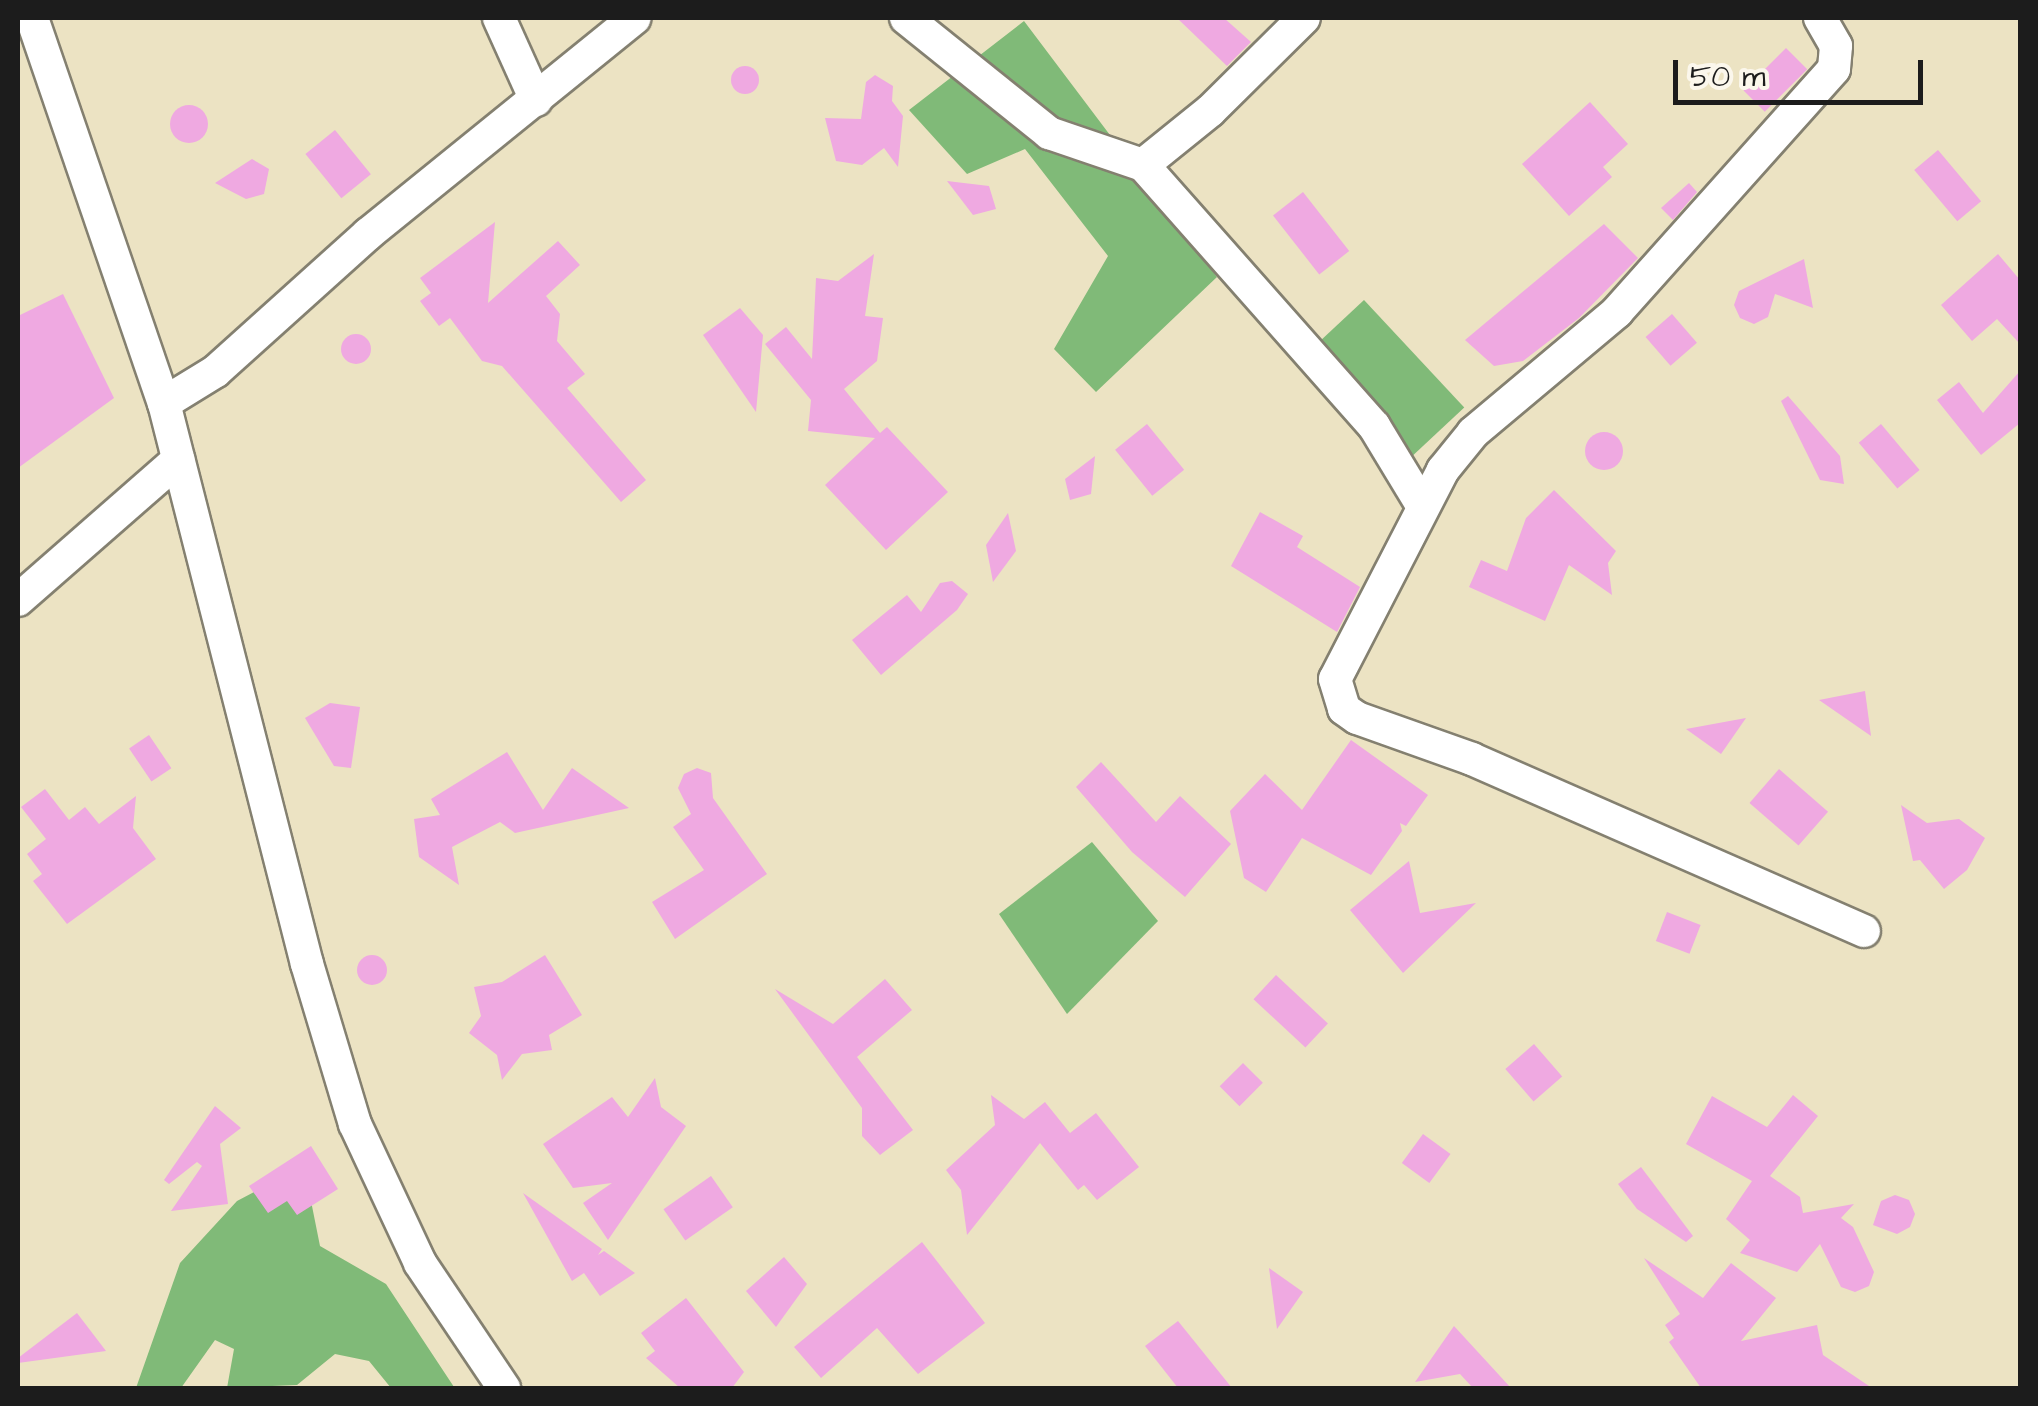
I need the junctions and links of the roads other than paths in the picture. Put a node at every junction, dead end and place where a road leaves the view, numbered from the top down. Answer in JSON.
{"nodes":[{"id":1,"x":32,"y":18,"type":"edge"},
{"id":2,"x":499,"y":18,"type":"edge"},
{"id":3,"x":635,"y":18,"type":"edge"},
{"id":4,"x":906,"y":18,"type":"edge"},
{"id":5,"x":1304,"y":18,"type":"edge"},
{"id":6,"x":1820,"y":18,"type":"edge"},
{"id":7,"x":536,"y":100,"type":"junction"},
{"id":8,"x":1143,"y":164,"type":"junction"},
{"id":9,"x":164,"y":403,"type":"junction"},
{"id":10,"x":178,"y":460,"type":"junction"},
{"id":11,"x":1420,"y":502,"type":"junction"},
{"id":12,"x":18,"y":600,"type":"edge"},
{"id":13,"x":1864,"y":931,"type":"dead end"},
{"id":14,"x":504,"y":1388,"type":"edge"}],
"edges":[{"from":1,"to":9,"type":"street"},
{"from":2,"to":7,"type":"street"},
{"from":3,"to":7,"type":"street"},
{"from":4,"to":8,"type":"street"},
{"from":5,"to":8,"type":"street"},
{"from":6,"to":11,"type":"street"},
{"from":7,"to":9,"type":"street"},
{"from":8,"to":11,"type":"street"},
{"from":9,"to":10,"type":"street"},
{"from":10,"to":12,"type":"street"},
{"from":10,"to":14,"type":"street"},
{"from":11,"to":13,"type":"street"}]}
